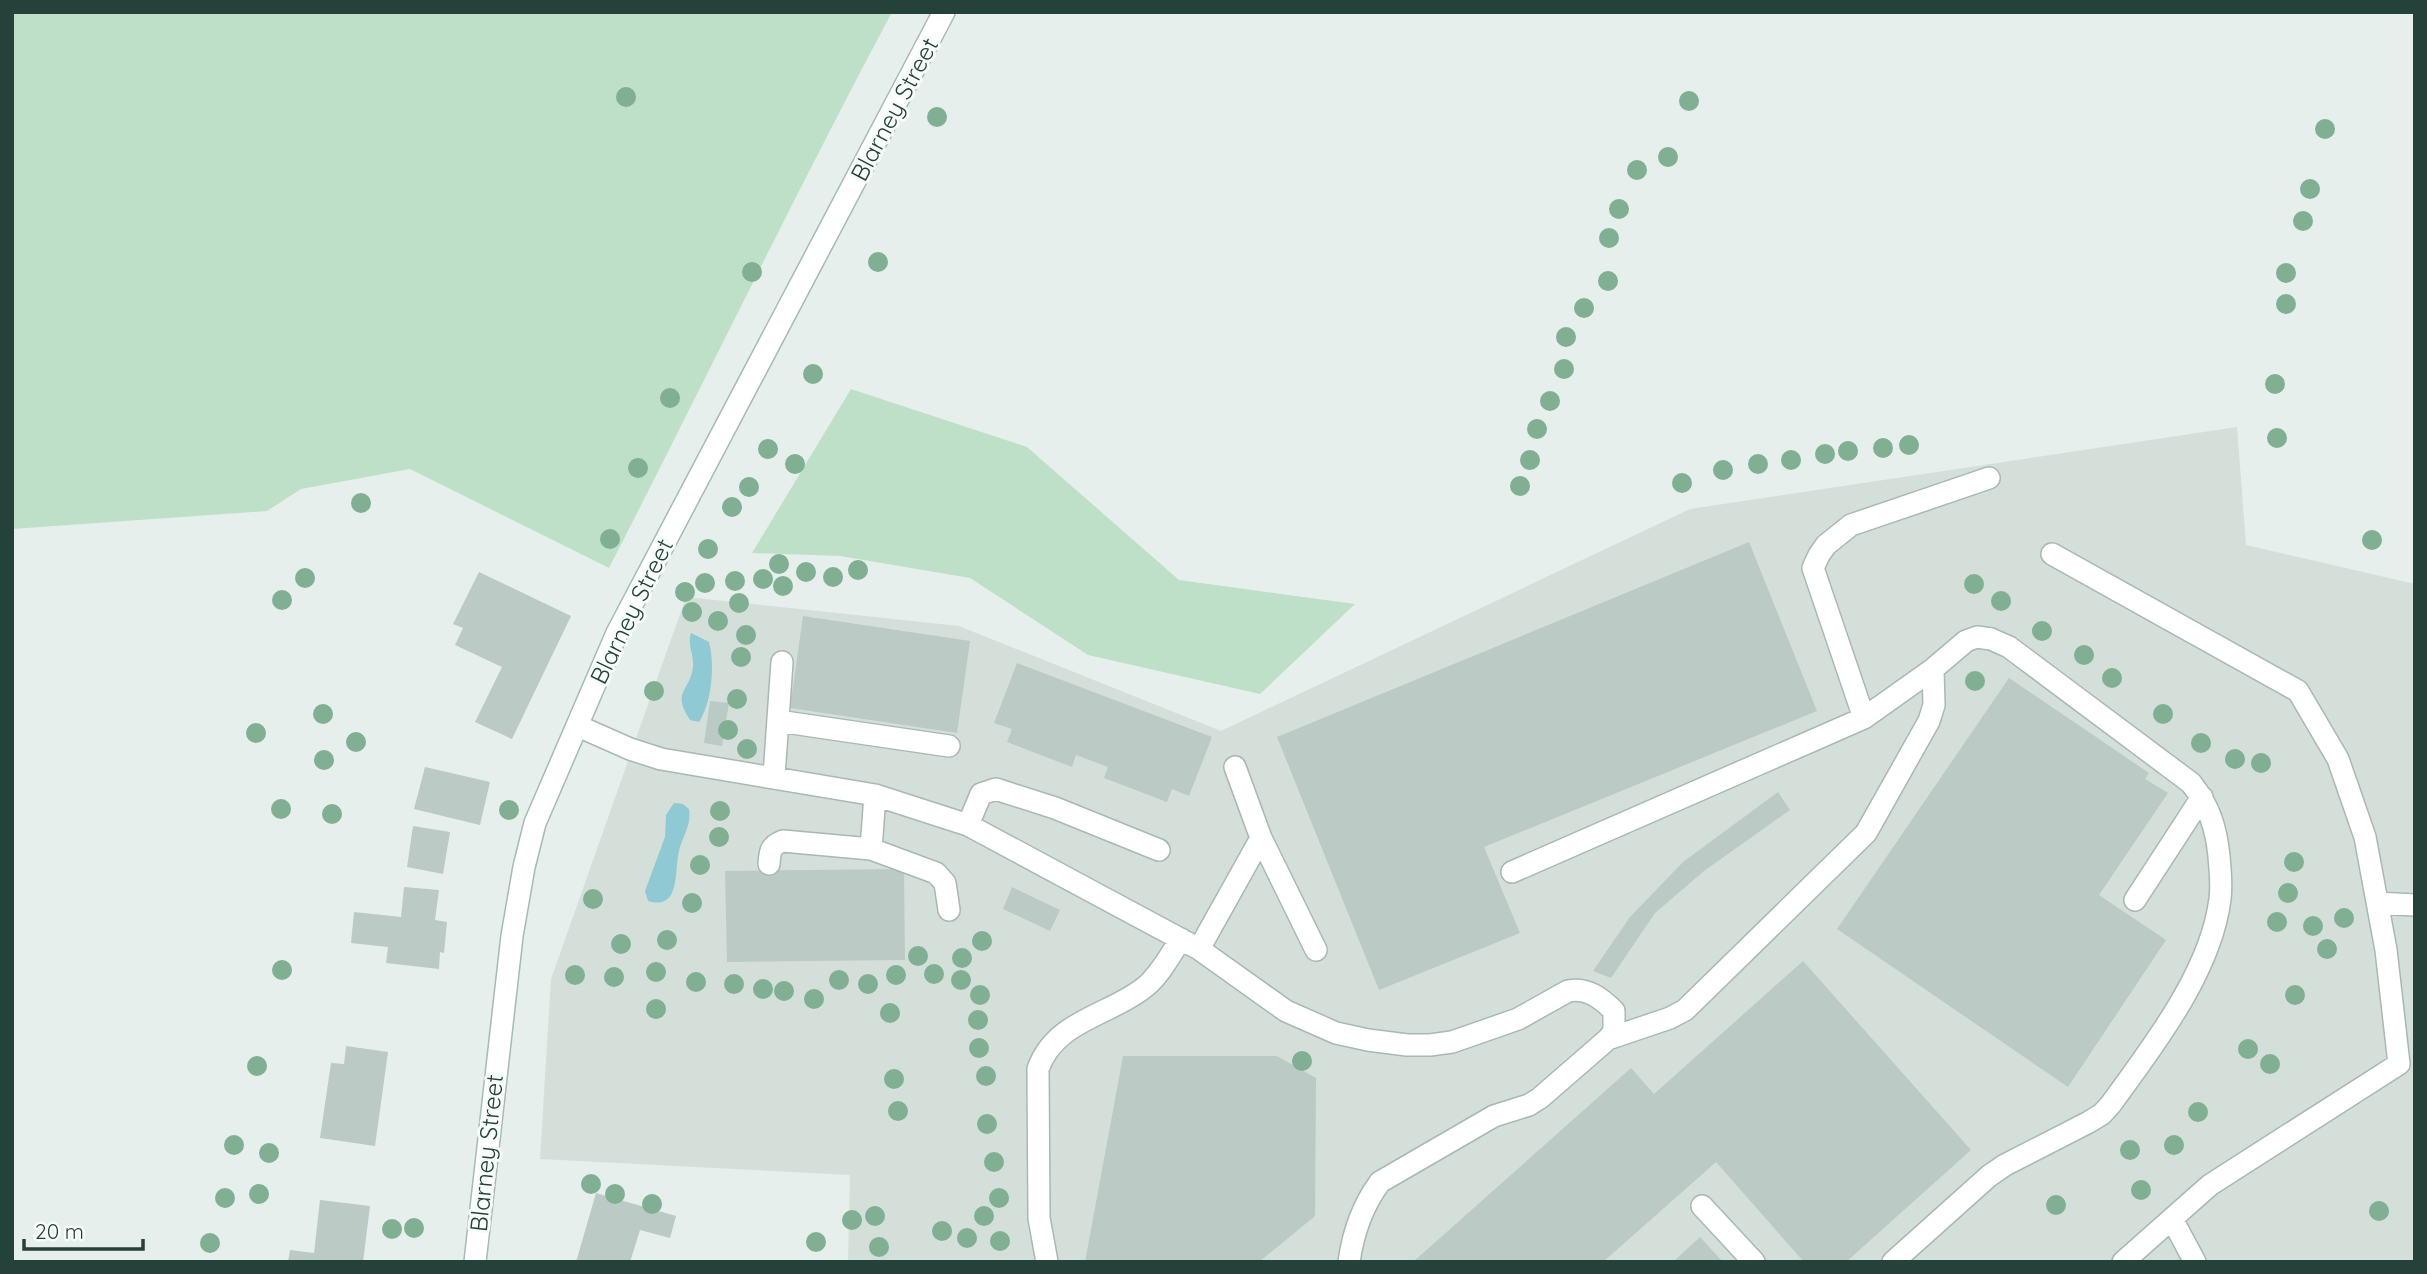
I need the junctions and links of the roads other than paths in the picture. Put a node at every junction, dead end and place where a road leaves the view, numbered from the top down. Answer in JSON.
{"nodes":[{"id":1,"x":944,"y":12,"type":"edge"},
{"id":2,"x":1989,"y":478,"type":"dead end"},
{"id":3,"x":2052,"y":554,"type":"dead end"},
{"id":4,"x":782,"y":662,"type":"dead end"},
{"id":5,"x":1933,"y":669,"type":"junction"},
{"id":6,"x":1864,"y":718,"type":"junction"},
{"id":7,"x":778,"y":721,"type":"junction"},
{"id":8,"x":578,"y":726,"type":"junction"},
{"id":9,"x":949,"y":746,"type":"dead end"},
{"id":10,"x":1235,"y":767,"type":"dead end"},
{"id":11,"x":774,"y":776,"type":"junction"},
{"id":12,"x":875,"y":795,"type":"junction"},
{"id":13,"x":2202,"y":797,"type":"junction"},
{"id":14,"x":968,"y":825,"type":"junction"},
{"id":15,"x":1261,"y":838,"type":"junction"},
{"id":16,"x":871,"y":849,"type":"junction"},
{"id":17,"x":1159,"y":850,"type":"dead end"},
{"id":18,"x":769,"y":863,"type":"dead end"},
{"id":19,"x":1512,"y":872,"type":"dead end"},
{"id":20,"x":2135,"y":900,"type":"dead end"},
{"id":21,"x":2377,"y":903,"type":"junction"},
{"id":22,"x":2415,"y":905,"type":"edge"},
{"id":23,"x":949,"y":909,"type":"dead end"},
{"id":24,"x":1190,"y":944,"type":"junction"},
{"id":25,"x":1316,"y":950,"type":"dead end"},
{"id":26,"x":1608,"y":1039,"type":"junction"},
{"id":27,"x":1702,"y":1206,"type":"dead end"},
{"id":28,"x":2172,"y":1219,"type":"junction"},
{"id":29,"x":475,"y":1262,"type":"edge"},
{"id":30,"x":1047,"y":1262,"type":"edge"},
{"id":31,"x":1349,"y":1262,"type":"edge"},
{"id":32,"x":1754,"y":1262,"type":"edge"},
{"id":33,"x":1893,"y":1262,"type":"edge"},
{"id":34,"x":2123,"y":1262,"type":"edge"},
{"id":35,"x":2195,"y":1262,"type":"edge"}],
"edges":[{"from":1,"to":8,"type":"street","name":"Blarney Street"},
{"from":2,"to":6,"type":"street"},
{"from":3,"to":21,"type":"street"},
{"from":4,"to":7,"type":"street"},
{"from":5,"to":6,"type":"street"},
{"from":5,"to":13,"type":"street"},
{"from":5,"to":26,"type":"street"},
{"from":6,"to":19,"type":"street"},
{"from":7,"to":9,"type":"street"},
{"from":7,"to":11,"type":"street"},
{"from":8,"to":11,"type":"street"},
{"from":8,"to":29,"type":"street","name":"Blarney Street"},
{"from":10,"to":15,"type":"street"},
{"from":11,"to":12,"type":"street"},
{"from":12,"to":14,"type":"street"},
{"from":12,"to":16,"type":"street"},
{"from":13,"to":20,"type":"street"},
{"from":13,"to":33,"type":"street"},
{"from":14,"to":17,"type":"street"},
{"from":14,"to":24,"type":"street"},
{"from":15,"to":24,"type":"street"},
{"from":15,"to":25,"type":"street"},
{"from":16,"to":18,"type":"street"},
{"from":16,"to":23,"type":"street"},
{"from":21,"to":22,"type":"street"},
{"from":21,"to":28,"type":"street"},
{"from":24,"to":26,"type":"street"},
{"from":24,"to":30,"type":"street"},
{"from":26,"to":31,"type":"street"},
{"from":27,"to":32,"type":"street"},
{"from":28,"to":34,"type":"street"},
{"from":28,"to":35,"type":"street"}]}
